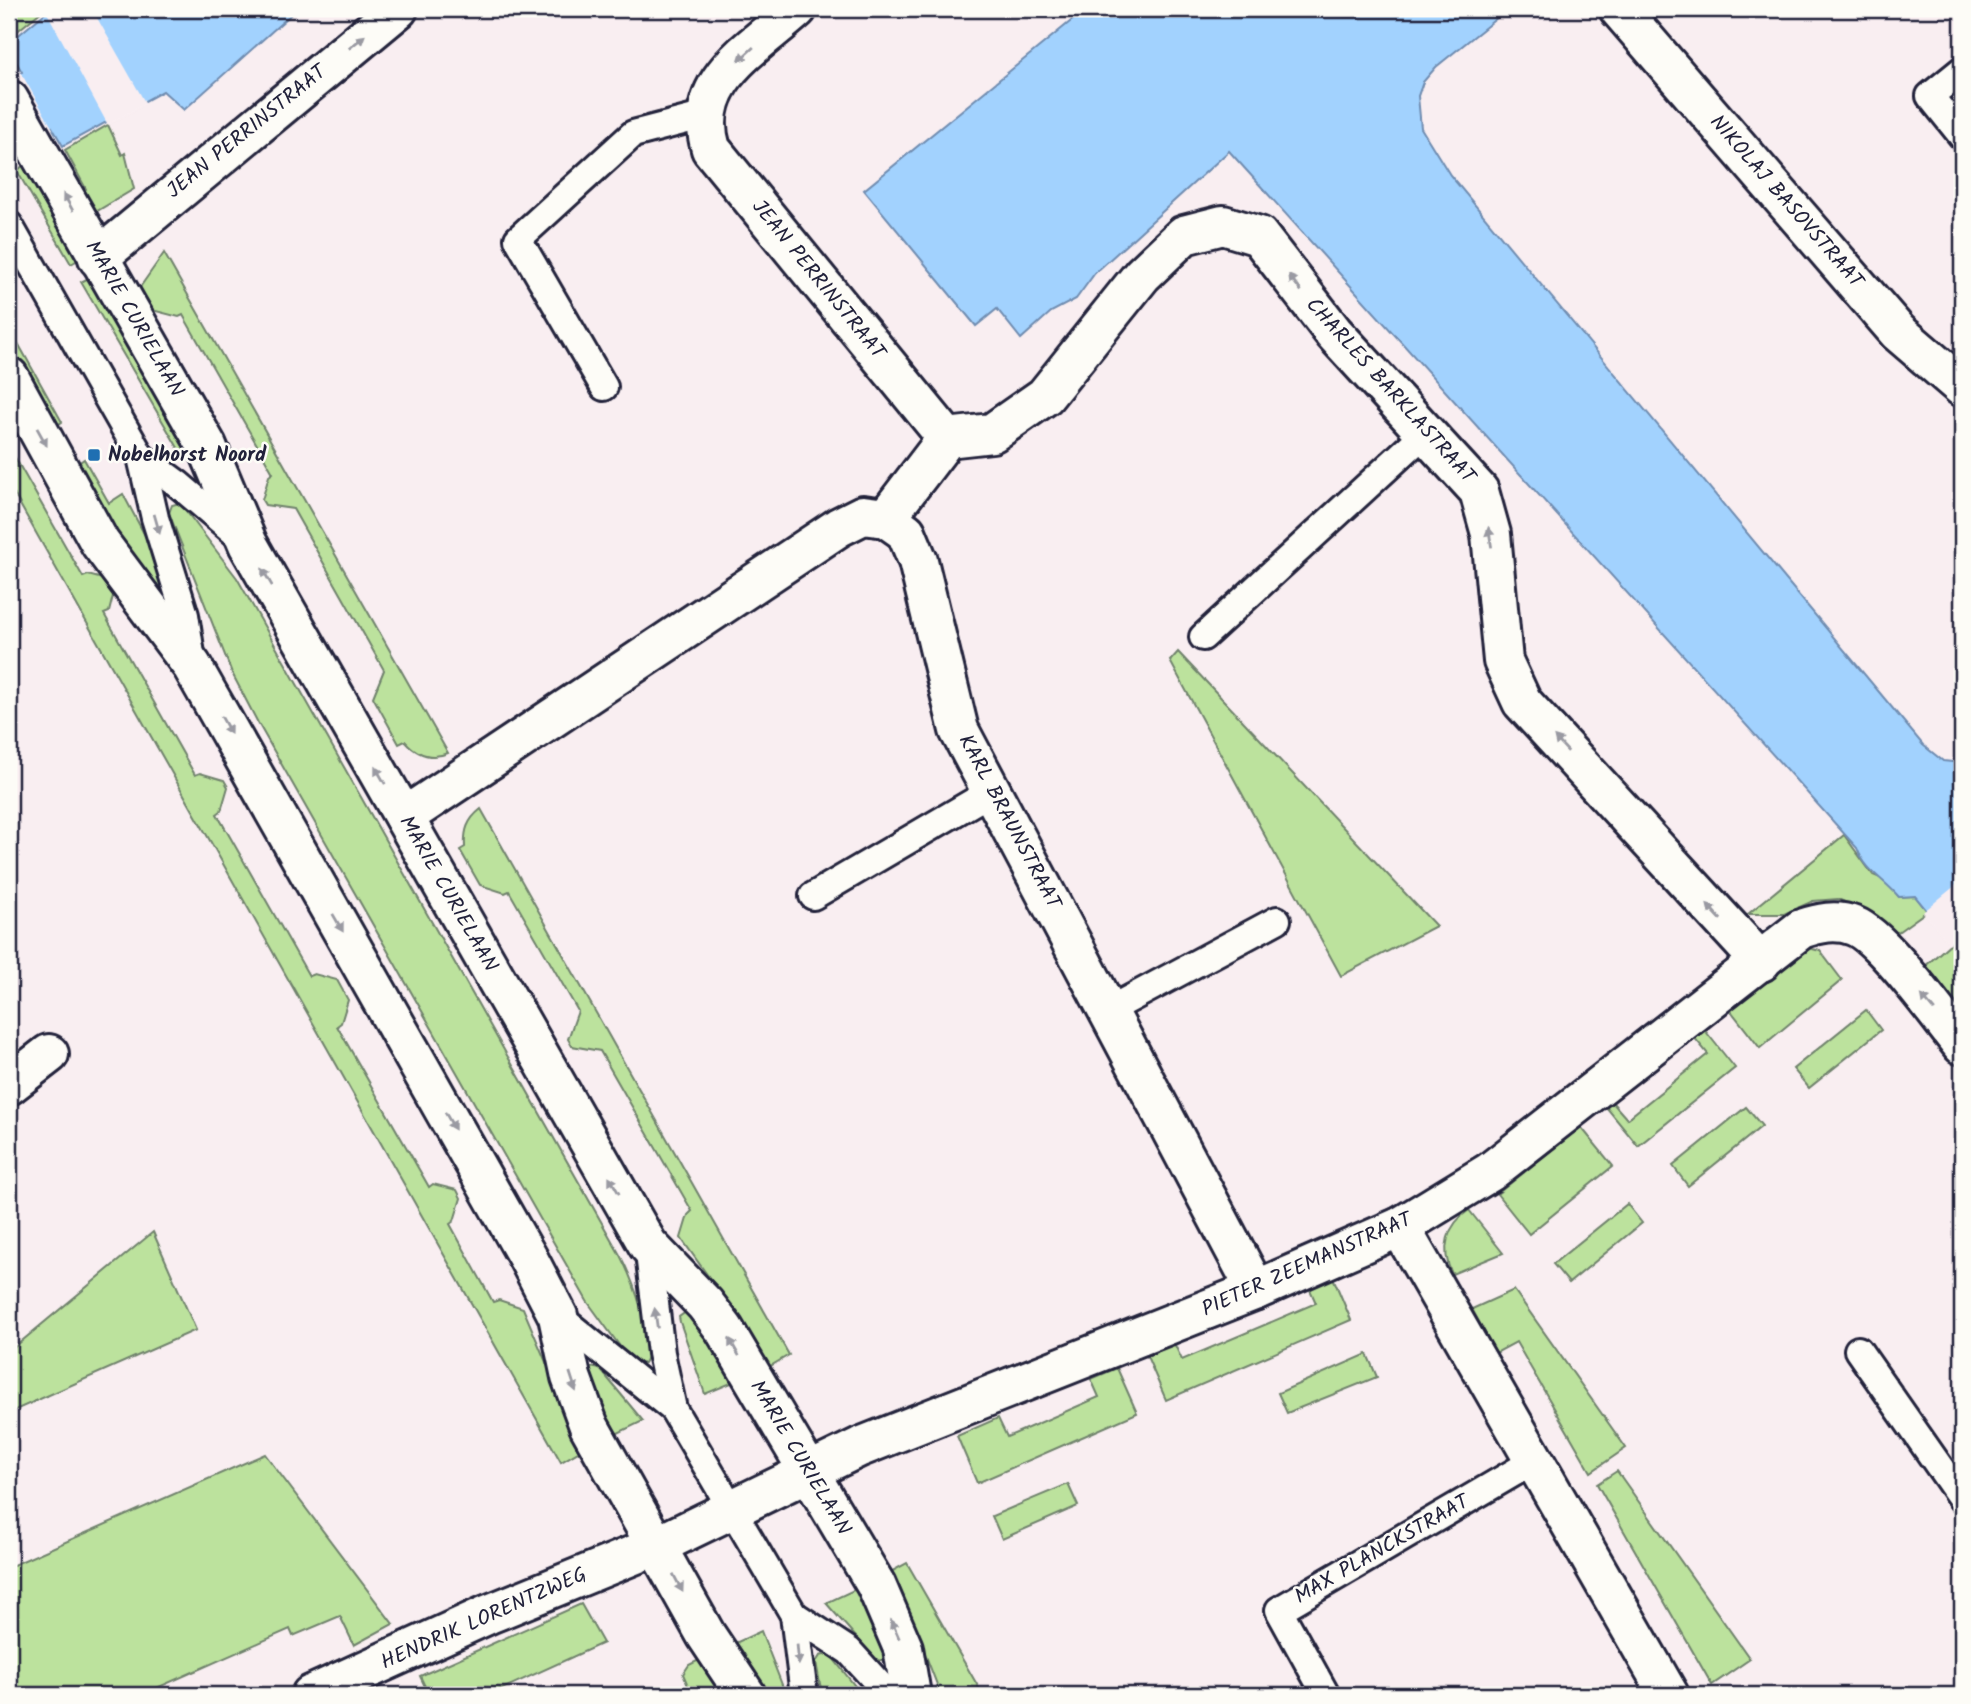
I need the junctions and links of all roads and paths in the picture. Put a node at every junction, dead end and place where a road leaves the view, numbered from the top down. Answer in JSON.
{"nodes":[{"id":1,"x":398,"y":9,"type":"edge"},
{"id":2,"x":797,"y":9,"type":"edge"},
{"id":3,"x":1619,"y":9,"type":"edge"},
{"id":4,"x":1962,"y":70,"type":"edge"},
{"id":5,"x":9,"y":100,"type":"edge"},
{"id":6,"x":706,"y":115,"type":"junction"},
{"id":7,"x":1962,"y":136,"type":"edge"},
{"id":8,"x":9,"y":225,"type":"edge"},
{"id":9,"x":98,"y":258,"type":"junction"},
{"id":10,"x":9,"y":377,"type":"edge"},
{"id":11,"x":1960,"y":380,"type":"edge"},
{"id":12,"x":604,"y":387,"type":"dead end"},
{"id":13,"x":1425,"y":433,"type":"junction"},
{"id":14,"x":947,"y":438,"type":"junction"},
{"id":15,"x":141,"y":457,"type":"junction"},
{"id":16,"x":886,"y":518,"type":"junction"},
{"id":17,"x":248,"y":544,"type":"junction"},
{"id":18,"x":1203,"y":637,"type":"dead end"},
{"id":19,"x":192,"y":666,"type":"junction"},
{"id":20,"x":992,"y":791,"type":"junction"},
{"id":21,"x":404,"y":817,"type":"junction"},
{"id":22,"x":813,"y":896,"type":"dead end"},
{"id":23,"x":1277,"y":920,"type":"dead end"},
{"id":24,"x":1761,"y":962,"type":"junction"},
{"id":25,"x":1109,"y":1010,"type":"junction"},
{"id":26,"x":1962,"y":1045,"type":"edge"},
{"id":27,"x":49,"y":1054,"type":"dead end"},
{"id":28,"x":9,"y":1085,"type":"edge"},
{"id":29,"x":1400,"y":1227,"type":"junction"},
{"id":30,"x":648,"y":1245,"type":"junction"},
{"id":31,"x":1256,"y":1290,"type":"junction"},
{"id":32,"x":558,"y":1316,"type":"junction"},
{"id":33,"x":1858,"y":1350,"type":"dead end"},
{"id":34,"x":673,"y":1409,"type":"junction"},
{"id":35,"x":1534,"y":1461,"type":"junction"},
{"id":36,"x":808,"y":1471,"type":"junction"},
{"id":37,"x":1962,"y":1499,"type":"edge"},
{"id":38,"x":732,"y":1511,"type":"junction"},
{"id":39,"x":658,"y":1545,"type":"junction"},
{"id":40,"x":794,"y":1615,"type":"junction"},
{"id":41,"x":311,"y":1695,"type":"edge"},
{"id":42,"x":746,"y":1695,"type":"edge"},
{"id":43,"x":804,"y":1695,"type":"edge"},
{"id":44,"x":889,"y":1695,"type":"edge"},
{"id":45,"x":911,"y":1695,"type":"edge"},
{"id":46,"x":1326,"y":1695,"type":"edge"},
{"id":47,"x":1669,"y":1695,"type":"edge"}],
"edges":[{"from":9,"to":1,"type":"street","name":"JEAN PERRINSTRAAT","one_way":true},
{"from":2,"to":6,"type":"street","name":"JEAN PERRINSTRAAT","one_way":true},
{"from":3,"to":11,"type":"street","name":"NIKOLAJ BASOVSTRAAT"},
{"from":4,"to":7,"type":"lane"},
{"from":9,"to":5,"type":"street","name":"MARIE CURIELAAN","one_way":true},
{"from":6,"to":12,"type":"lane"},
{"from":6,"to":14,"type":"street","name":"JEAN PERRINSTRAAT"},
{"from":8,"to":15,"type":"lane","name":"MARIE CURIELAAN"},
{"from":9,"to":17,"type":"street","name":"MARIE CURIELAAN"},
{"from":10,"to":19,"type":"street","name":"MARIE CURIELAAN","one_way":true},
{"from":13,"to":14,"type":"street","name":"CHARLES BARKLASTRAAT","one_way":true},
{"from":13,"to":18,"type":"lane"},
{"from":24,"to":13,"type":"street","name":"CHARLES BARKLASTRAAT","one_way":true},
{"from":14,"to":16,"type":"street"},
{"from":15,"to":17,"type":"lane","name":"MARIE CURIELAAN"},
{"from":15,"to":19,"type":"lane","name":"MARIE CURIELAAN","one_way":true},
{"from":16,"to":20,"type":"street","name":"KARL BRAUNSTRAAT"},
{"from":16,"to":21,"type":"street"},
{"from":21,"to":17,"type":"street","name":"MARIE CURIELAAN","one_way":true},
{"from":19,"to":32,"type":"street","name":"MARIE CURIELAAN","one_way":true},
{"from":20,"to":22,"type":"lane"},
{"from":20,"to":25,"type":"street","name":"KARL BRAUNSTRAAT"},
{"from":30,"to":21,"type":"street","name":"MARIE CURIELAAN","one_way":true},
{"from":23,"to":25,"type":"lane"},
{"from":26,"to":24,"type":"street","name":"PIETER ZEEMANSTRAAT","one_way":true},
{"from":24,"to":29,"type":"street","name":"PIETER ZEEMANSTRAAT"},
{"from":25,"to":31,"type":"street","name":"KARL BRAUNSTRAAT"},
{"from":27,"to":28,"type":"street"},
{"from":29,"to":31,"type":"street","name":"PIETER ZEEMANSTRAAT"},
{"from":29,"to":35,"type":"street"},
{"from":34,"to":30,"type":"lane","name":"MARIE CURIELAAN","one_way":true},
{"from":36,"to":30,"type":"street","name":"MARIE CURIELAAN","one_way":true},
{"from":31,"to":36,"type":"street","name":"PIETER ZEEMANSTRAAT"},
{"from":32,"to":34,"type":"lane","name":"MARIE CURIELAAN"},
{"from":32,"to":39,"type":"street","name":"MARIE CURIELAAN","one_way":true},
{"from":33,"to":37,"type":"lane"},
{"from":34,"to":38,"type":"lane","name":"MARIE CURIELAAN"},
{"from":35,"to":46,"type":"lane","name":"MAX PLANCKSTRAAT"},
{"from":35,"to":47,"type":"street"},
{"from":36,"to":38,"type":"street","name":"PIETER ZEEMANSTRAAT"},
{"from":45,"to":36,"type":"street","name":"MARIE CURIELAAN","one_way":true},
{"from":38,"to":39,"type":"street","name":"HENDRIK LORENTZWEG"},
{"from":38,"to":40,"type":"lane","name":"MARIE CURIELAAN"},
{"from":39,"to":41,"type":"street","name":"HENDRIK LORENTZWEG"},
{"from":39,"to":42,"type":"street","name":"MARIE CURIELAAN","one_way":true},
{"from":40,"to":43,"type":"lane","name":"MARIE CURIELAAN","one_way":true},
{"from":40,"to":44,"type":"lane","name":"MARIE CURIELAAN"}]}
